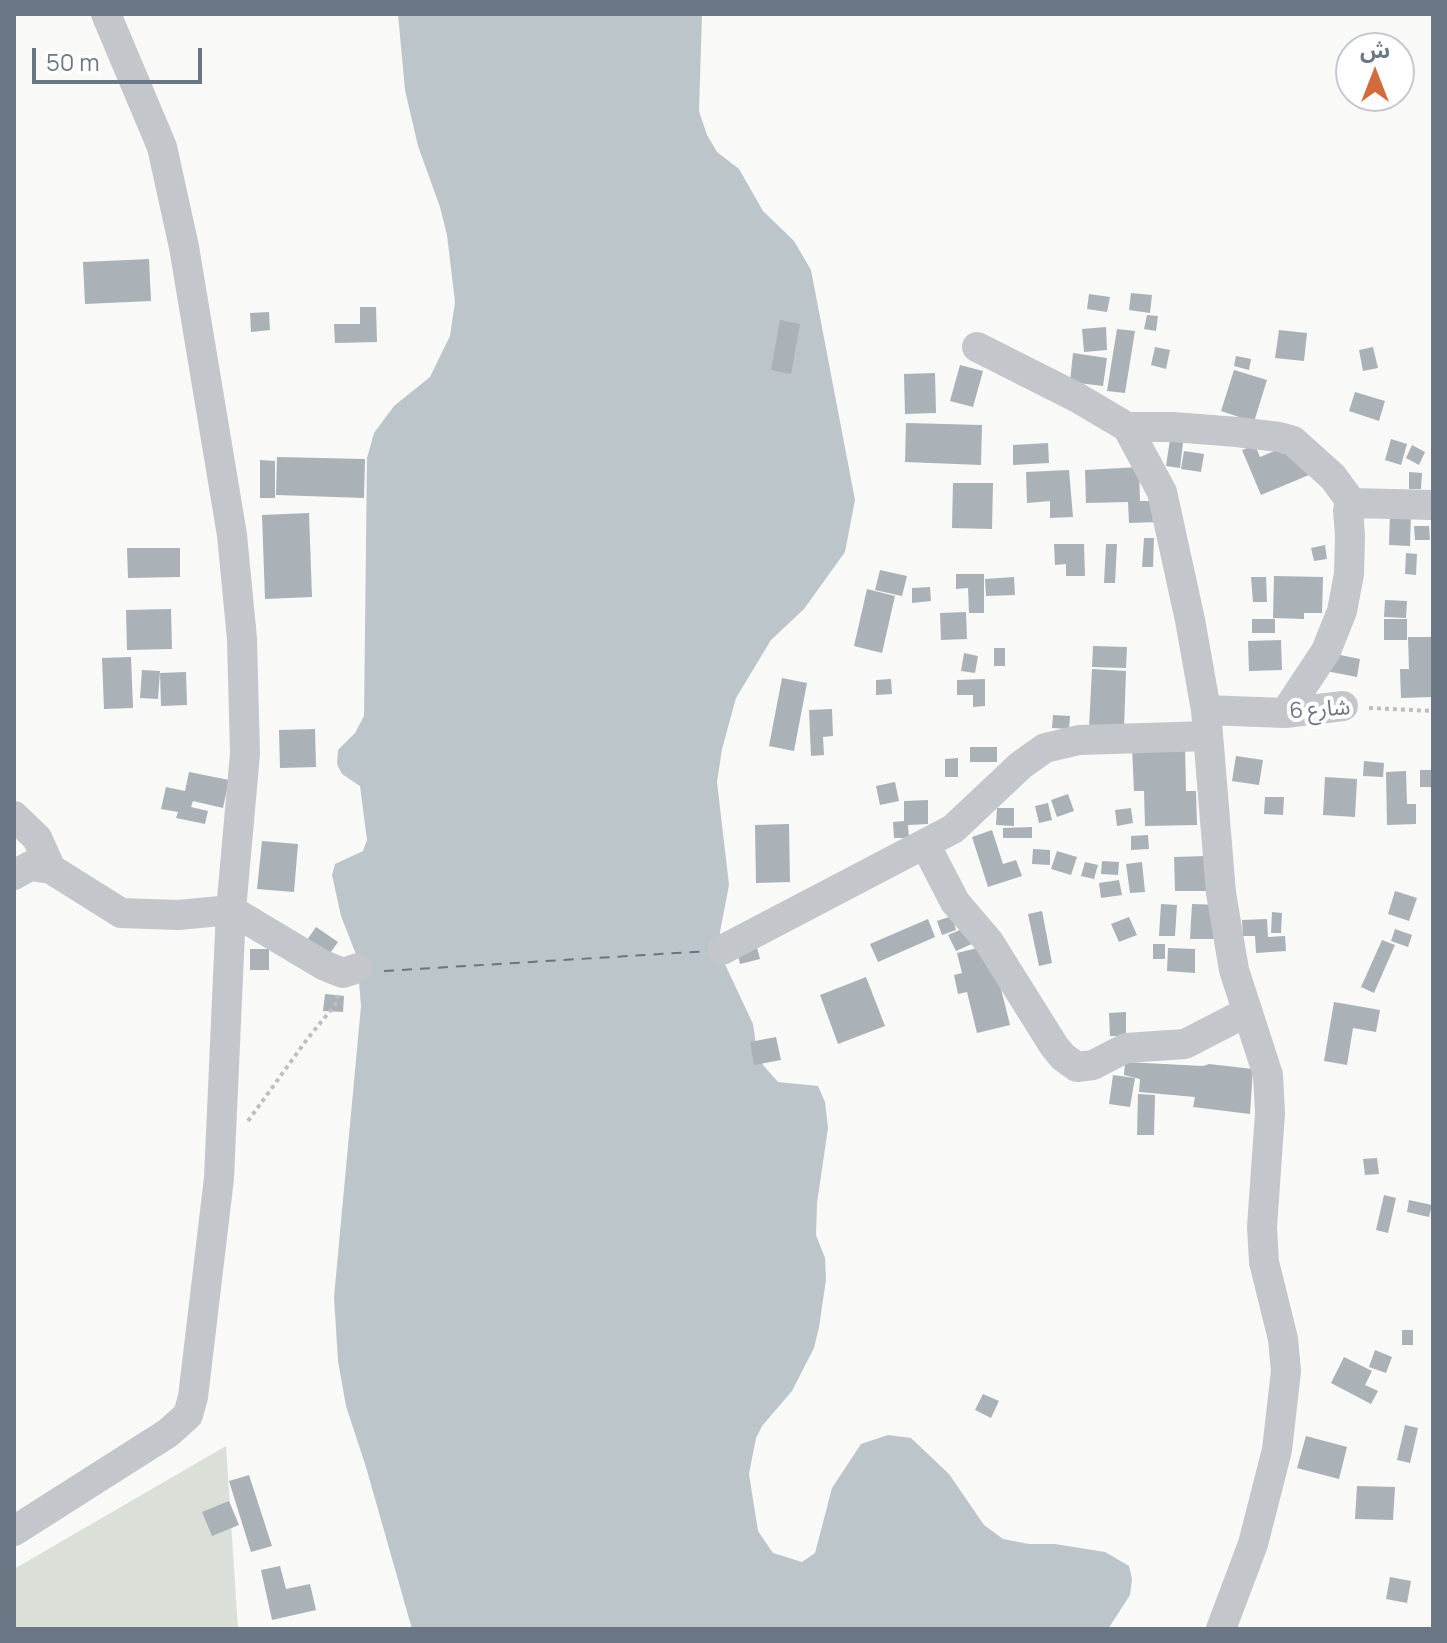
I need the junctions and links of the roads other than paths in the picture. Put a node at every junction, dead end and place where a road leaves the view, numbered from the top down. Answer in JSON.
{"nodes":[{"id":1,"x":106,"y":14,"type":"edge"},
{"id":2,"x":977,"y":347,"type":"dead end"},
{"id":3,"x":1127,"y":427,"type":"junction"},
{"id":4,"x":1352,"y":503,"type":"junction"},
{"id":5,"x":1433,"y":505,"type":"edge"},
{"id":6,"x":1343,"y":706,"type":"road end"},
{"id":7,"x":1285,"y":713,"type":"junction"},
{"id":8,"x":1207,"y":723,"type":"junction"},
{"id":9,"x":14,"y":816,"type":"edge"},
{"id":10,"x":925,"y":844,"type":"junction"},
{"id":11,"x":51,"y":869,"type":"junction"},
{"id":12,"x":14,"y":875,"type":"edge"},
{"id":13,"x":231,"y":910,"type":"junction"},
{"id":14,"x":722,"y":950,"type":"dead end"},
{"id":15,"x":350,"y":971,"type":"road end"},
{"id":16,"x":1247,"y":1012,"type":"junction"},
{"id":17,"x":14,"y":1531,"type":"edge"},
{"id":18,"x":1221,"y":1629,"type":"edge"}],
"edges":[{"from":1,"to":13,"type":"street"},
{"from":2,"to":3,"type":"street"},
{"from":3,"to":4,"type":"street"},
{"from":3,"to":8,"type":"street"},
{"from":4,"to":5,"type":"street"},
{"from":4,"to":7,"type":"street"},
{"from":6,"to":7,"type":"street","name":"شارع 6"},
{"from":7,"to":8,"type":"street","name":"شارع 6"},
{"from":8,"to":10,"type":"street","name":"شارع 6"},
{"from":8,"to":16,"type":"street"},
{"from":9,"to":11,"type":"street"},
{"from":10,"to":14,"type":"street","name":"شارع 6"},
{"from":10,"to":16,"type":"street"},
{"from":11,"to":12,"type":"street"},
{"from":11,"to":13,"type":"street"},
{"from":13,"to":15,"type":"street"},
{"from":13,"to":17,"type":"street"},
{"from":16,"to":18,"type":"street"}]}
